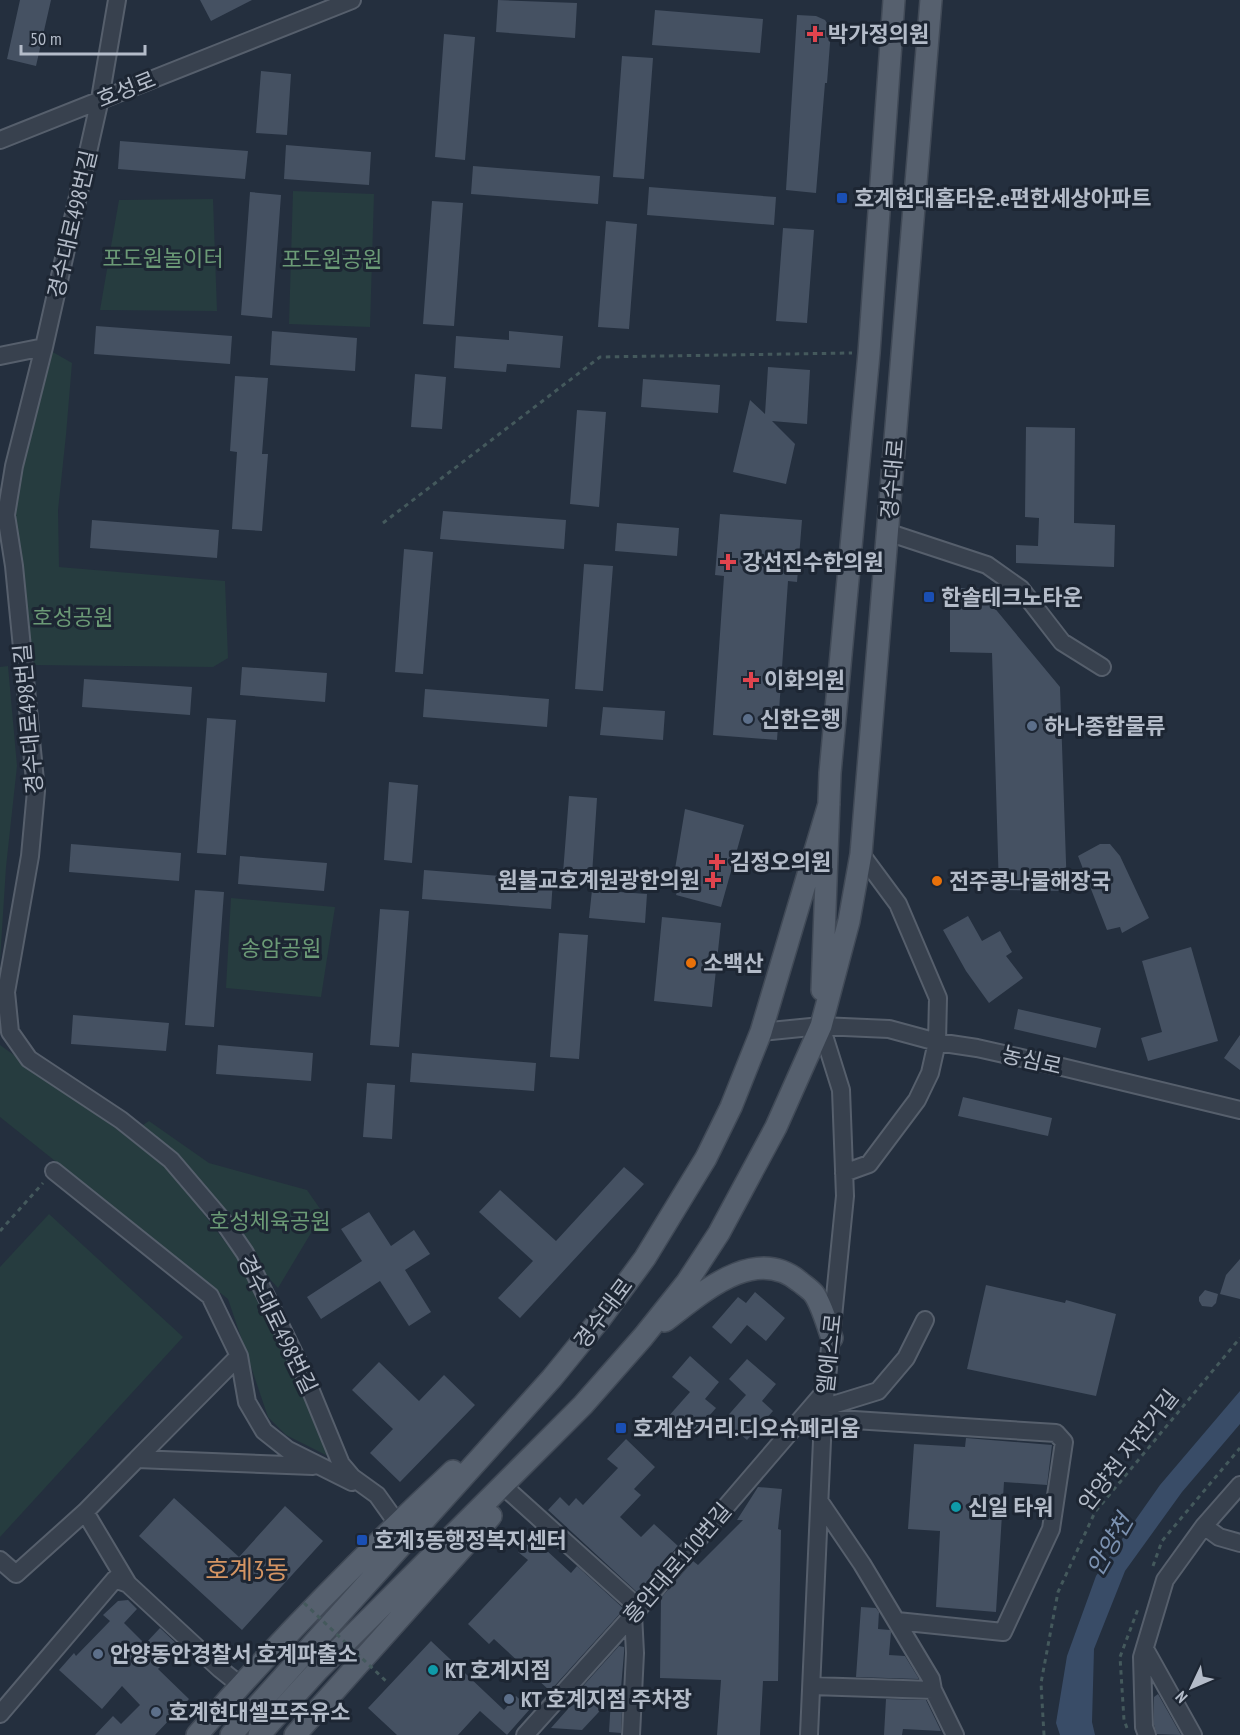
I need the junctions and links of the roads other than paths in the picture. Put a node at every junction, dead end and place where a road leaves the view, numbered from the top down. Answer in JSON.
{"nodes":[{"id":1,"x":117,"y":0,"type":"edge"},
{"id":2,"x":352,"y":0,"type":"edge"},
{"id":3,"x":894,"y":0,"type":"edge"},
{"id":4,"x":931,"y":0,"type":"edge"},
{"id":5,"x":100,"y":99,"type":"junction"},
{"id":6,"x":0,"y":140,"type":"edge"},
{"id":7,"x":44,"y":347,"type":"junction"},
{"id":8,"x":0,"y":356,"type":"edge"},
{"id":9,"x":887,"y":532,"type":"junction"},
{"id":10,"x":1102,"y":668,"type":"dead end"},
{"id":11,"x":829,"y":804,"type":"junction"},
{"id":12,"x":861,"y":854,"type":"junction"},
{"id":13,"x":821,"y":1026,"type":"junction"},
{"id":14,"x":761,"y":1032,"type":"junction"},
{"id":15,"x":937,"y":1042,"type":"junction"},
{"id":16,"x":1240,"y":1110,"type":"edge"},
{"id":17,"x":54,"y":1171,"type":"road end"},
{"id":18,"x":844,"y":1173,"type":"junction"},
{"id":19,"x":925,"y":1320,"type":"dead end"},
{"id":20,"x":643,"y":1337,"type":"junction"},
{"id":21,"x":832,"y":1338,"type":"junction"},
{"id":22,"x":239,"y":1356,"type":"junction"},
{"id":23,"x":552,"y":1378,"type":"junction"},
{"id":24,"x":826,"y":1390,"type":"junction"},
{"id":25,"x":582,"y":1405,"type":"junction"},
{"id":26,"x":823,"y":1413,"type":"junction"},
{"id":27,"x":137,"y":1459,"type":"junction"},
{"id":28,"x":320,"y":1466,"type":"junction"},
{"id":29,"x":1240,"y":1485,"type":"edge"},
{"id":30,"x":512,"y":1493,"type":"junction"},
{"id":31,"x":377,"y":1495,"type":"junction"},
{"id":32,"x":820,"y":1502,"type":"junction"},
{"id":33,"x":85,"y":1512,"type":"junction"},
{"id":34,"x":397,"y":1523,"type":"junction"},
{"id":35,"x":1204,"y":1526,"type":"junction"},
{"id":36,"x":1240,"y":1543,"type":"edge"},
{"id":37,"x":0,"y":1560,"type":"edge"},
{"id":38,"x":128,"y":1584,"type":"junction"},
{"id":39,"x":636,"y":1611,"type":"junction"},
{"id":40,"x":897,"y":1621,"type":"junction"},
{"id":41,"x":1144,"y":1649,"type":"junction"},
{"id":42,"x":240,"y":1685,"type":"junction"},
{"id":43,"x":812,"y":1686,"type":"junction"},
{"id":44,"x":933,"y":1690,"type":"junction"},
{"id":45,"x":0,"y":1714,"type":"edge"},
{"id":46,"x":297,"y":1734,"type":"edge"},
{"id":47,"x":197,"y":1735,"type":"edge"},
{"id":48,"x":231,"y":1735,"type":"edge"},
{"id":49,"x":259,"y":1735,"type":"edge"},
{"id":50,"x":525,"y":1735,"type":"edge"},
{"id":51,"x":631,"y":1735,"type":"edge"},
{"id":52,"x":809,"y":1735,"type":"edge"},
{"id":53,"x":956,"y":1735,"type":"edge"},
{"id":54,"x":1147,"y":1735,"type":"edge"},
{"id":55,"x":1193,"y":1735,"type":"edge"}],
"edges":[{"from":1,"to":5,"type":"street","name":"경수대로498번길"},
{"from":2,"to":5,"type":"street","name":"호성로"},
{"from":3,"to":11,"type":"main road","name":"경수대로"},
{"from":4,"to":9,"type":"main road","name":"경수대로"},
{"from":5,"to":6,"type":"street","name":"호성로"},
{"from":5,"to":7,"type":"street","name":"경수대로498번길"},
{"from":7,"to":8,"type":"street"},
{"from":7,"to":31,"type":"street","name":"경수대로498번길"},
{"from":9,"to":10,"type":"street"},
{"from":9,"to":12,"type":"main road","name":"경수대로"},
{"from":11,"to":13,"type":"main road","name":"경수대로"},
{"from":11,"to":14,"type":"main road","name":"경수대로"},
{"from":12,"to":13,"type":"main road","name":"경수대로"},
{"from":12,"to":15,"type":"street"},
{"from":13,"to":14,"type":"street","name":"농심로"},
{"from":13,"to":15,"type":"street","name":"농심로"},
{"from":13,"to":18,"type":"street","name":"엘에스로"},
{"from":13,"to":20,"type":"main road","name":"경수대로"},
{"from":14,"to":23,"type":"main road","name":"경수대로"},
{"from":15,"to":16,"type":"street","name":"농심로"},
{"from":15,"to":18,"type":"street"},
{"from":17,"to":22,"type":"street"},
{"from":18,"to":21,"type":"street","name":"엘에스로"},
{"from":19,"to":26,"type":"street"},
{"from":20,"to":21,"type":"main road"},
{"from":20,"to":25,"type":"main road","name":"경수대로"},
{"from":21,"to":24,"type":"street","name":"엘에스로"},
{"from":22,"to":27,"type":"street"},
{"from":22,"to":28,"type":"street"},
{"from":23,"to":34,"type":"main road"},
{"from":23,"to":48,"type":"main road","name":"경수대로"},
{"from":24,"to":26,"type":"street","name":"엘에스로"},
{"from":24,"to":39,"type":"street","name":"흥안대로110번길"},
{"from":25,"to":30,"type":"main road"},
{"from":25,"to":49,"type":"main road","name":"경수대로"},
{"from":26,"to":32,"type":"street","name":"엘에스로"},
{"from":26,"to":40,"type":"street"},
{"from":27,"to":28,"type":"street"},
{"from":27,"to":33,"type":"street"},
{"from":28,"to":31,"type":"street"},
{"from":29,"to":35,"type":"street"},
{"from":30,"to":39,"type":"street"},
{"from":30,"to":46,"type":"main road"},
{"from":31,"to":34,"type":"street","name":"경수대로498번길"},
{"from":32,"to":40,"type":"street"},
{"from":32,"to":43,"type":"street","name":"엘에스로"},
{"from":33,"to":37,"type":"street"},
{"from":33,"to":38,"type":"street"},
{"from":34,"to":42,"type":"main road"},
{"from":35,"to":36,"type":"street"},
{"from":35,"to":41,"type":"street"},
{"from":38,"to":42,"type":"street"},
{"from":38,"to":45,"type":"street"},
{"from":39,"to":50,"type":"street","name":"흥안대로110번길"},
{"from":39,"to":51,"type":"street"},
{"from":40,"to":44,"type":"street"},
{"from":41,"to":54,"type":"street"},
{"from":41,"to":55,"type":"street"},
{"from":42,"to":47,"type":"main road"},
{"from":43,"to":44,"type":"street"},
{"from":43,"to":52,"type":"street","name":"엘에스로"},
{"from":44,"to":53,"type":"street"}]}
